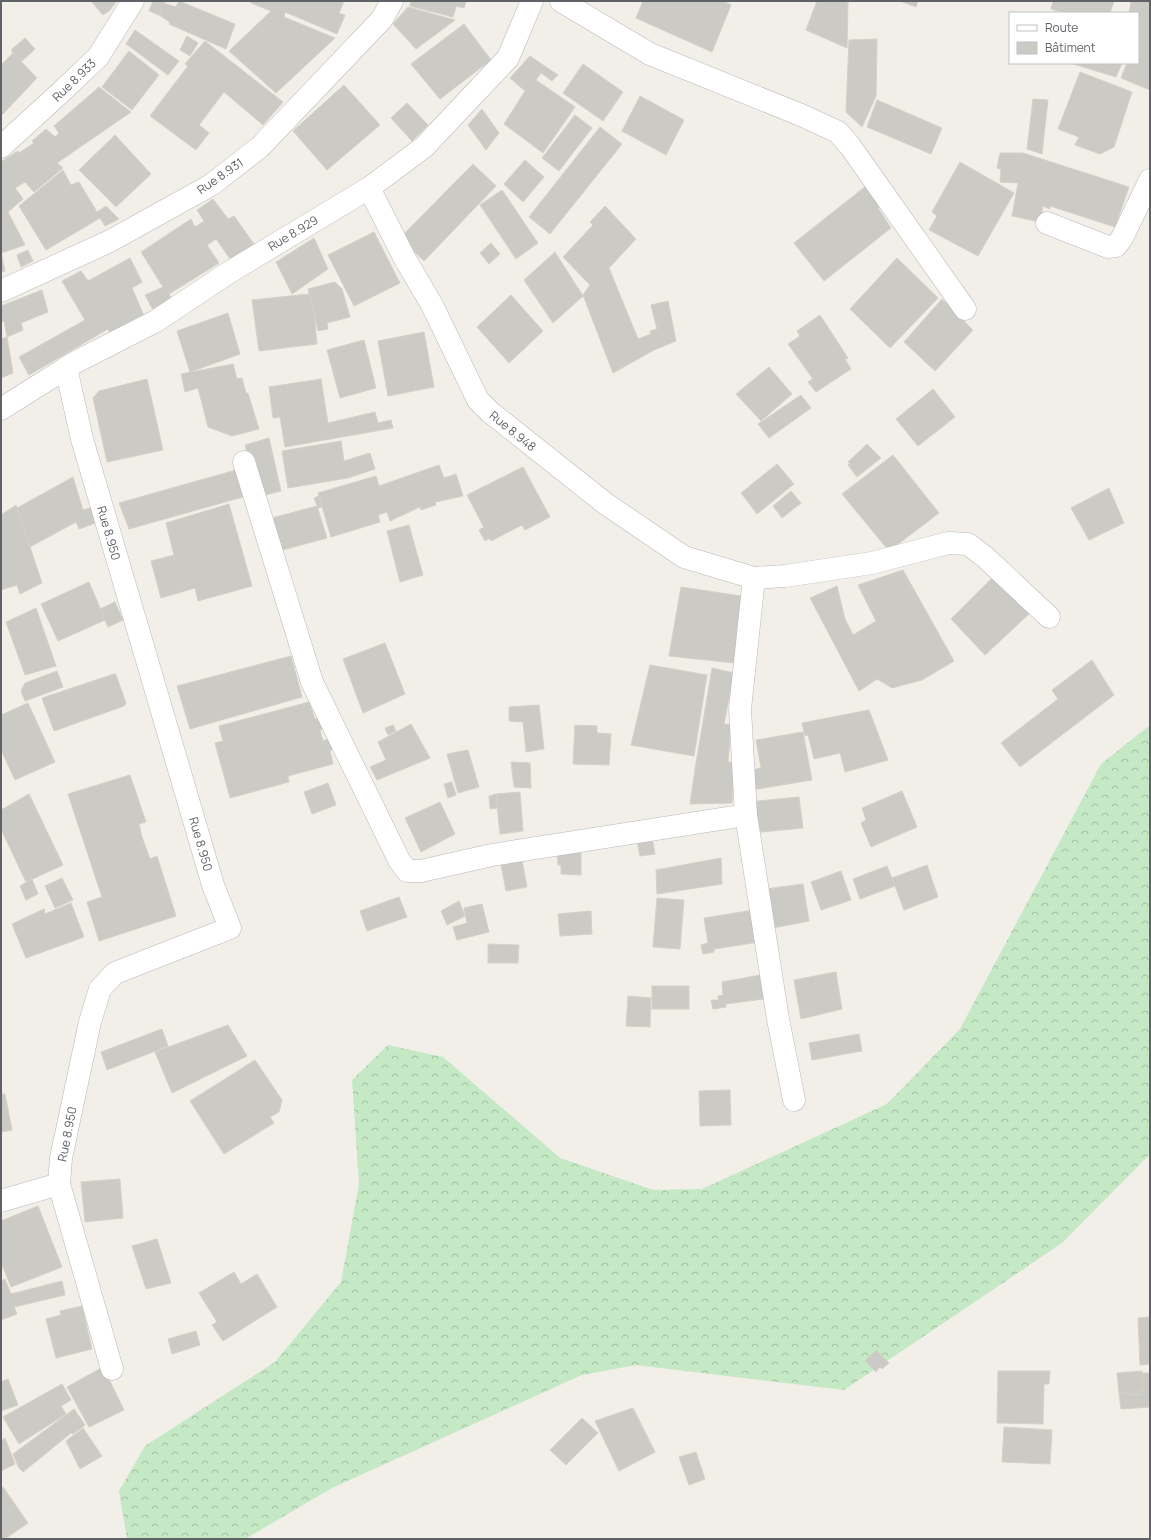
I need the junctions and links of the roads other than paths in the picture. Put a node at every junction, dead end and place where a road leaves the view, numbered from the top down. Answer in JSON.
{"nodes":[{"id":1,"x":133,"y":1,"type":"edge"},
{"id":2,"x":392,"y":1,"type":"edge"},
{"id":3,"x":532,"y":1,"type":"edge"},
{"id":4,"x":561,"y":1,"type":"edge"},
{"id":5,"x":1,"y":147,"type":"edge"},
{"id":6,"x":1150,"y":180,"type":"edge"},
{"id":7,"x":369,"y":188,"type":"junction"},
{"id":8,"x":1047,"y":223,"type":"dead end"},
{"id":9,"x":1,"y":292,"type":"edge"},
{"id":10,"x":965,"y":309,"type":"dead end"},
{"id":11,"x":66,"y":368,"type":"junction"},
{"id":12,"x":1,"y":410,"type":"edge"},
{"id":13,"x":244,"y":462,"type":"dead end"},
{"id":14,"x":754,"y":578,"type":"junction"},
{"id":15,"x":1049,"y":617,"type":"dead end"},
{"id":16,"x":746,"y":815,"type":"junction"},
{"id":17,"x":794,"y":1100,"type":"dead end"},
{"id":18,"x":59,"y":1184,"type":"junction"},
{"id":19,"x":1,"y":1201,"type":"edge"},
{"id":20,"x":112,"y":1369,"type":"dead end"}],
"edges":[{"from":1,"to":5,"type":"street","name":"Rue 8.933"},
{"from":2,"to":9,"type":"street","name":"Rue 8.931"},
{"from":3,"to":7,"type":"street","name":"Rue 8.929"},
{"from":4,"to":10,"type":"street"},
{"from":6,"to":8,"type":"street"},
{"from":7,"to":11,"type":"street","name":"Rue 8.929"},
{"from":7,"to":14,"type":"street","name":"Rue 8.948"},
{"from":11,"to":12,"type":"street","name":"Rue 8.929"},
{"from":11,"to":18,"type":"street","name":"Rue 8.950"},
{"from":13,"to":16,"type":"street"},
{"from":14,"to":15,"type":"street"},
{"from":14,"to":16,"type":"street"},
{"from":16,"to":17,"type":"street"},
{"from":18,"to":19,"type":"street"},
{"from":18,"to":20,"type":"street"}]}
